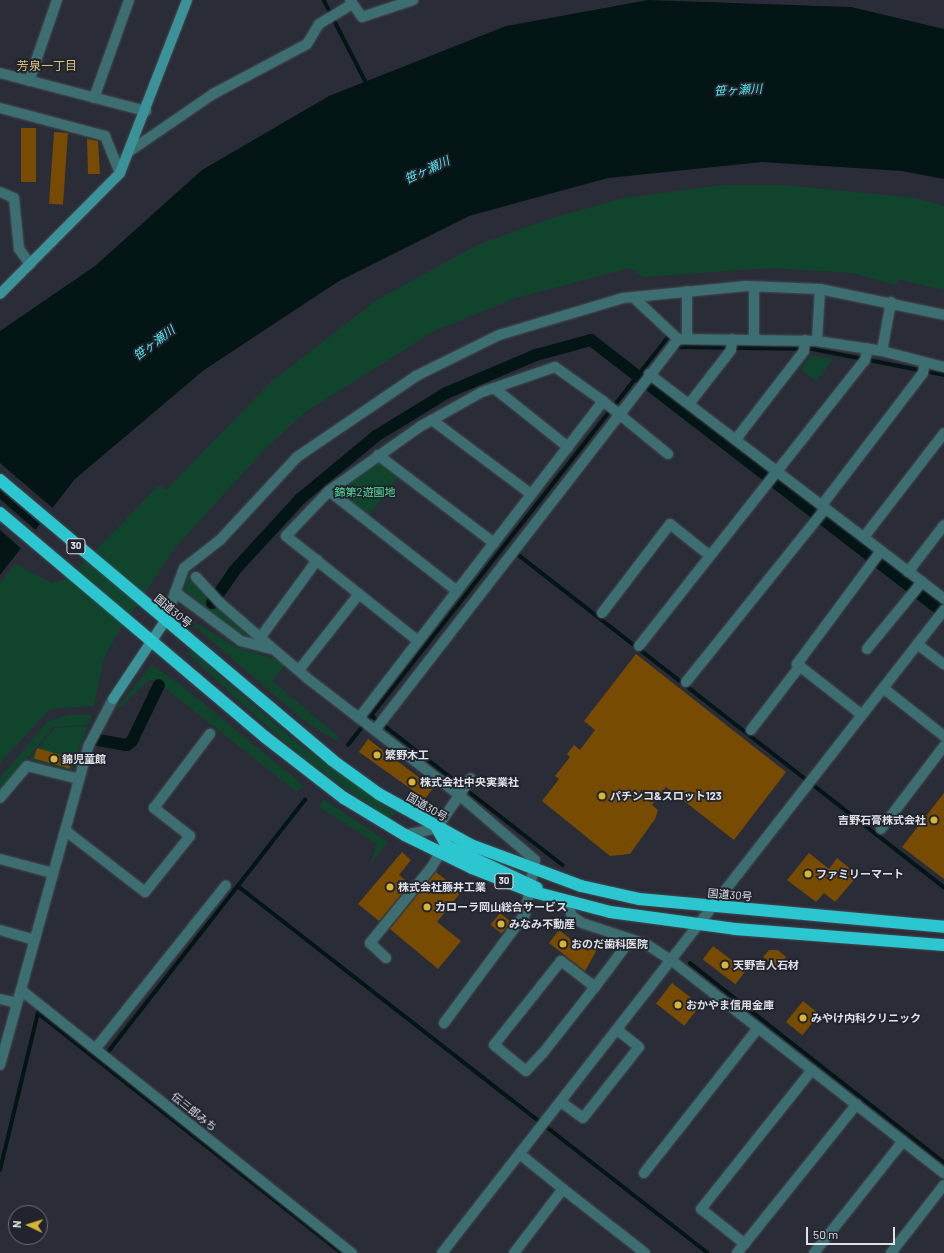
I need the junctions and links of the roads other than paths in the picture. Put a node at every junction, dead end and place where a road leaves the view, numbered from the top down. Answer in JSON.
{"nodes":[{"id":1,"x":57,"y":0,"type":"edge"},
{"id":2,"x":129,"y":0,"type":"edge"},
{"id":3,"x":187,"y":0,"type":"edge"},
{"id":4,"x":413,"y":0,"type":"edge"},
{"id":5,"x":351,"y":2,"type":"edge"},
{"id":6,"x":0,"y":73,"type":"edge"},
{"id":7,"x":29,"y":81,"type":"junction"},
{"id":8,"x":94,"y":98,"type":"junction"},
{"id":9,"x":0,"y":108,"type":"edge"},
{"id":10,"x":146,"y":111,"type":"junction"},
{"id":11,"x":130,"y":151,"type":"junction"},
{"id":12,"x":120,"y":173,"type":"junction"},
{"id":13,"x":0,"y":192,"type":"edge"},
{"id":14,"x":30,"y":264,"type":"junction"},
{"id":15,"x":754,"y":287,"type":"junction"},
{"id":16,"x":820,"y":289,"type":"junction"},
{"id":17,"x":687,"y":291,"type":"junction"},
{"id":18,"x":0,"y":294,"type":"edge"},
{"id":19,"x":633,"y":297,"type":"junction"},
{"id":20,"x":891,"y":302,"type":"junction"},
{"id":21,"x":944,"y":315,"type":"edge"},
{"id":22,"x":683,"y":339,"type":"junction"},
{"id":23,"x":754,"y":339,"type":"junction"},
{"id":24,"x":817,"y":341,"type":"junction"},
{"id":25,"x":732,"y":344,"type":"junction"},
{"id":26,"x":805,"y":346,"type":"junction"},
{"id":27,"x":882,"y":351,"type":"junction"},
{"id":28,"x":867,"y":354,"type":"junction"},
{"id":29,"x":924,"y":367,"type":"junction"},
{"id":30,"x":944,"y":367,"type":"edge"},
{"id":31,"x":645,"y":379,"type":"junction"},
{"id":32,"x":494,"y":388,"type":"junction"},
{"id":33,"x":689,"y":404,"type":"junction"},
{"id":34,"x":611,"y":408,"type":"junction"},
{"id":35,"x":432,"y":420,"type":"junction"},
{"id":36,"x":944,"y":433,"type":"edge"},
{"id":37,"x":736,"y":439,"type":"junction"},
{"id":38,"x":568,"y":447,"type":"junction"},
{"id":39,"x":668,"y":454,"type":"dead end"},
{"id":40,"x":378,"y":455,"type":"junction"},
{"id":41,"x":773,"y":476,"type":"junction"},
{"id":42,"x":0,"y":480,"type":"edge"},
{"id":43,"x":330,"y":491,"type":"junction"},
{"id":44,"x":531,"y":494,"type":"junction"},
{"id":45,"x":822,"y":512,"type":"junction"},
{"id":46,"x":0,"y":513,"type":"edge"},
{"id":47,"x":944,"y":526,"type":"edge"},
{"id":48,"x":864,"y":538,"type":"junction"},
{"id":49,"x":494,"y":543,"type":"junction"},
{"id":50,"x":709,"y":555,"type":"junction"},
{"id":51,"x":877,"y":556,"type":"junction"},
{"id":52,"x":317,"y":560,"type":"junction"},
{"id":53,"x":908,"y":572,"type":"junction"},
{"id":54,"x":196,"y":577,"type":"dead end"},
{"id":55,"x":917,"y":588,"type":"junction"},
{"id":56,"x":457,"y":591,"type":"junction"},
{"id":57,"x":175,"y":592,"type":"junction"},
{"id":58,"x":359,"y":594,"type":"junction"},
{"id":59,"x":944,"y":599,"type":"edge"},
{"id":60,"x":602,"y":613,"type":"dead end"},
{"id":61,"x":942,"y":613,"type":"edge"},
{"id":62,"x":165,"y":621,"type":"junction"},
{"id":63,"x":260,"y":638,"type":"junction"},
{"id":64,"x":418,"y":641,"type":"junction"},
{"id":65,"x":153,"y":643,"type":"junction"},
{"id":66,"x":918,"y":644,"type":"junction"},
{"id":67,"x":639,"y":646,"type":"dead end"},
{"id":68,"x":867,"y":649,"type":"dead end"},
{"id":69,"x":276,"y":651,"type":"junction"},
{"id":70,"x":944,"y":664,"type":"edge"},
{"id":71,"x":800,"y":666,"type":"junction"},
{"id":72,"x":299,"y":670,"type":"junction"},
{"id":73,"x":686,"y":682,"type":"dead end"},
{"id":74,"x":883,"y":688,"type":"junction"},
{"id":75,"x":862,"y":715,"type":"junction"},
{"id":76,"x":371,"y":723,"type":"junction"},
{"id":77,"x":750,"y":730,"type":"dead end"},
{"id":78,"x":210,"y":734,"type":"dead end"},
{"id":79,"x":944,"y":736,"type":"edge"},
{"id":80,"x":944,"y":746,"type":"edge"},
{"id":81,"x":79,"y":779,"type":"junction"},
{"id":82,"x":469,"y":780,"type":"dead end"},
{"id":83,"x":460,"y":793,"type":"junction"},
{"id":84,"x":0,"y":798,"type":"edge"},
{"id":85,"x":437,"y":828,"type":"junction"},
{"id":86,"x":881,"y":829,"type":"dead end"},
{"id":87,"x":66,"y":831,"type":"junction"},
{"id":88,"x":405,"y":835,"type":"junction"},
{"id":89,"x":445,"y":844,"type":"junction"},
{"id":90,"x":0,"y":859,"type":"edge"},
{"id":91,"x":534,"y":871,"type":"junction"},
{"id":92,"x":53,"y":873,"type":"junction"},
{"id":93,"x":226,"y":885,"type":"dead end"},
{"id":94,"x":531,"y":887,"type":"junction"},
{"id":95,"x":566,"y":901,"type":"junction"},
{"id":96,"x":712,"y":907,"type":"junction"},
{"id":97,"x":698,"y":924,"type":"junction"},
{"id":98,"x":944,"y":927,"type":"edge"},
{"id":99,"x":0,"y":930,"type":"edge"},
{"id":100,"x":631,"y":939,"type":"junction"},
{"id":101,"x":34,"y":940,"type":"junction"},
{"id":102,"x":944,"y":945,"type":"edge"},
{"id":103,"x":386,"y":958,"type":"dead end"},
{"id":104,"x":671,"y":960,"type":"junction"},
{"id":105,"x":595,"y":987,"type":"junction"},
{"id":106,"x":21,"y":990,"type":"junction"},
{"id":107,"x":0,"y":999,"type":"edge"},
{"id":108,"x":17,"y":1003,"type":"junction"},
{"id":109,"x":444,"y":1023,"type":"dead end"},
{"id":110,"x":758,"y":1028,"type":"junction"},
{"id":111,"x":617,"y":1030,"type":"junction"},
{"id":112,"x":96,"y":1048,"type":"junction"},
{"id":113,"x":0,"y":1065,"type":"edge"},
{"id":114,"x":812,"y":1070,"type":"junction"},
{"id":115,"x":561,"y":1102,"type":"junction"},
{"id":116,"x":857,"y":1104,"type":"junction"},
{"id":117,"x":903,"y":1141,"type":"junction"},
{"id":118,"x":521,"y":1155,"type":"junction"},
{"id":119,"x":644,"y":1173,"type":"dead end"},
{"id":120,"x":944,"y":1173,"type":"edge"},
{"id":121,"x":944,"y":1184,"type":"edge"},
{"id":122,"x":563,"y":1189,"type":"junction"},
{"id":123,"x":745,"y":1244,"type":"junction"},
{"id":124,"x":352,"y":1253,"type":"edge"},
{"id":125,"x":442,"y":1253,"type":"edge"},
{"id":126,"x":514,"y":1253,"type":"edge"},
{"id":127,"x":645,"y":1253,"type":"edge"},
{"id":128,"x":737,"y":1253,"type":"edge"},
{"id":129,"x":814,"y":1253,"type":"edge"},
{"id":130,"x":891,"y":1253,"type":"edge"}],
"edges":[{"from":1,"to":7,"type":"street"},
{"from":2,"to":8,"type":"street"},
{"from":3,"to":10,"type":"street"},
{"from":4,"to":5,"type":"street"},
{"from":5,"to":11,"type":"street"},
{"from":6,"to":7,"type":"street"},
{"from":7,"to":8,"type":"street"},
{"from":8,"to":10,"type":"street"},
{"from":9,"to":12,"type":"street"},
{"from":10,"to":11,"type":"street"},
{"from":11,"to":12,"type":"street"},
{"from":12,"to":14,"type":"street"},
{"from":13,"to":14,"type":"street"},
{"from":14,"to":18,"type":"street"},
{"from":15,"to":16,"type":"street"},
{"from":15,"to":17,"type":"street"},
{"from":15,"to":23,"type":"street"},
{"from":16,"to":20,"type":"street"},
{"from":16,"to":24,"type":"street"},
{"from":17,"to":19,"type":"street"},
{"from":17,"to":22,"type":"street"},
{"from":19,"to":22,"type":"street"},
{"from":19,"to":57,"type":"street"},
{"from":20,"to":21,"type":"street"},
{"from":20,"to":27,"type":"street"},
{"from":22,"to":25,"type":"street"},
{"from":22,"to":31,"type":"street"},
{"from":23,"to":25,"type":"street"},
{"from":23,"to":26,"type":"street"},
{"from":24,"to":26,"type":"street"},
{"from":24,"to":28,"type":"street"},
{"from":25,"to":33,"type":"street"},
{"from":26,"to":37,"type":"street"},
{"from":27,"to":28,"type":"street"},
{"from":27,"to":29,"type":"street"},
{"from":28,"to":41,"type":"street"},
{"from":29,"to":30,"type":"street"},
{"from":29,"to":45,"type":"street"},
{"from":31,"to":33,"type":"street"},
{"from":31,"to":34,"type":"street"},
{"from":32,"to":34,"type":"street"},
{"from":32,"to":35,"type":"street"},
{"from":32,"to":38,"type":"street"},
{"from":33,"to":37,"type":"street"},
{"from":34,"to":38,"type":"street"},
{"from":34,"to":39,"type":"street"},
{"from":34,"to":76,"type":"street"},
{"from":35,"to":40,"type":"street"},
{"from":35,"to":44,"type":"street"},
{"from":36,"to":48,"type":"street"},
{"from":37,"to":41,"type":"street"},
{"from":38,"to":44,"type":"street"},
{"from":40,"to":43,"type":"street"},
{"from":40,"to":49,"type":"street"},
{"from":41,"to":45,"type":"street"},
{"from":41,"to":50,"type":"street"},
{"from":42,"to":62,"type":"highway","name":"国道30号","number":"30"},
{"from":43,"to":52,"type":"street"},
{"from":43,"to":56,"type":"street"},
{"from":44,"to":49,"type":"street"},
{"from":45,"to":48,"type":"street"},
{"from":45,"to":73,"type":"street"},
{"from":46,"to":65,"type":"highway","name":"国道30号","number":"30"},
{"from":47,"to":53,"type":"street"},
{"from":48,"to":51,"type":"street"},
{"from":49,"to":56,"type":"street"},
{"from":50,"to":60,"type":"street"},
{"from":50,"to":67,"type":"street"},
{"from":51,"to":53,"type":"street"},
{"from":51,"to":71,"type":"street"},
{"from":52,"to":58,"type":"street"},
{"from":52,"to":63,"type":"street"},
{"from":53,"to":55,"type":"street"},
{"from":54,"to":63,"type":"street"},
{"from":55,"to":59,"type":"street"},
{"from":55,"to":68,"type":"street"},
{"from":56,"to":64,"type":"street"},
{"from":57,"to":62,"type":"street"},
{"from":57,"to":69,"type":"street"},
{"from":58,"to":64,"type":"street"},
{"from":58,"to":72,"type":"street"},
{"from":61,"to":66,"type":"street"},
{"from":62,"to":65,"type":"street"},
{"from":62,"to":85,"type":"highway","name":"国道30号","number":"30"},
{"from":63,"to":69,"type":"street"},
{"from":64,"to":76,"type":"street"},
{"from":65,"to":81,"type":"street"},
{"from":65,"to":88,"type":"highway","name":"国道30号","number":"30"},
{"from":66,"to":70,"type":"street"},
{"from":66,"to":74,"type":"street"},
{"from":69,"to":72,"type":"street"},
{"from":71,"to":75,"type":"street"},
{"from":71,"to":77,"type":"street"},
{"from":72,"to":76,"type":"street"},
{"from":74,"to":75,"type":"street"},
{"from":74,"to":79,"type":"street"},
{"from":75,"to":96,"type":"street"},
{"from":76,"to":83,"type":"street"},
{"from":78,"to":87,"type":"street"},
{"from":80,"to":86,"type":"street"},
{"from":81,"to":84,"type":"street"},
{"from":81,"to":87,"type":"street"},
{"from":82,"to":83,"type":"street"},
{"from":83,"to":85,"type":"street"},
{"from":83,"to":91,"type":"street"},
{"from":85,"to":88,"type":"street"},
{"from":85,"to":89,"type":"highway","name":"国道30号","number":"30"},
{"from":87,"to":92,"type":"street"},
{"from":88,"to":89,"type":"highway","name":"国道30号","number":"30"},
{"from":89,"to":91,"type":"highway","name":"国道30号","number":"30"},
{"from":89,"to":94,"type":"highway","name":"国道30号","number":"30"},
{"from":89,"to":103,"type":"street"},
{"from":90,"to":92,"type":"street"},
{"from":91,"to":94,"type":"street"},
{"from":91,"to":96,"type":"highway","name":"国道30号","number":"30"},
{"from":92,"to":101,"type":"street"},
{"from":93,"to":112,"type":"street"},
{"from":94,"to":95,"type":"highway","name":"国道30号","number":"30"},
{"from":94,"to":109,"type":"street"},
{"from":95,"to":97,"type":"highway","name":"国道30号","number":"30"},
{"from":95,"to":100,"type":"street"},
{"from":96,"to":97,"type":"street"},
{"from":96,"to":98,"type":"highway","name":"国道30号","number":"30"},
{"from":97,"to":102,"type":"highway","name":"国道30号","number":"30"},
{"from":97,"to":104,"type":"street"},
{"from":99,"to":101,"type":"street"},
{"from":100,"to":104,"type":"street"},
{"from":100,"to":105,"type":"street"},
{"from":101,"to":106,"type":"street"},
{"from":104,"to":110,"type":"street"},
{"from":104,"to":111,"type":"street"},
{"from":105,"to":105,"type":"street"},
{"from":106,"to":108,"type":"street"},
{"from":106,"to":112,"type":"street","name":"伝三郎みち"},
{"from":107,"to":108,"type":"street"},
{"from":108,"to":113,"type":"street"},
{"from":110,"to":114,"type":"street"},
{"from":110,"to":119,"type":"street"},
{"from":111,"to":115,"type":"street"},
{"from":111,"to":115,"type":"street"},
{"from":112,"to":124,"type":"street","name":"伝三郎みち"},
{"from":114,"to":116,"type":"street"},
{"from":114,"to":123,"type":"street"},
{"from":115,"to":118,"type":"street"},
{"from":116,"to":117,"type":"street"},
{"from":116,"to":123,"type":"street"},
{"from":117,"to":120,"type":"street"},
{"from":117,"to":129,"type":"street"},
{"from":118,"to":122,"type":"street"},
{"from":118,"to":125,"type":"street"},
{"from":121,"to":130,"type":"street"},
{"from":122,"to":126,"type":"street"},
{"from":122,"to":127,"type":"street"},
{"from":123,"to":128,"type":"street"}]}
